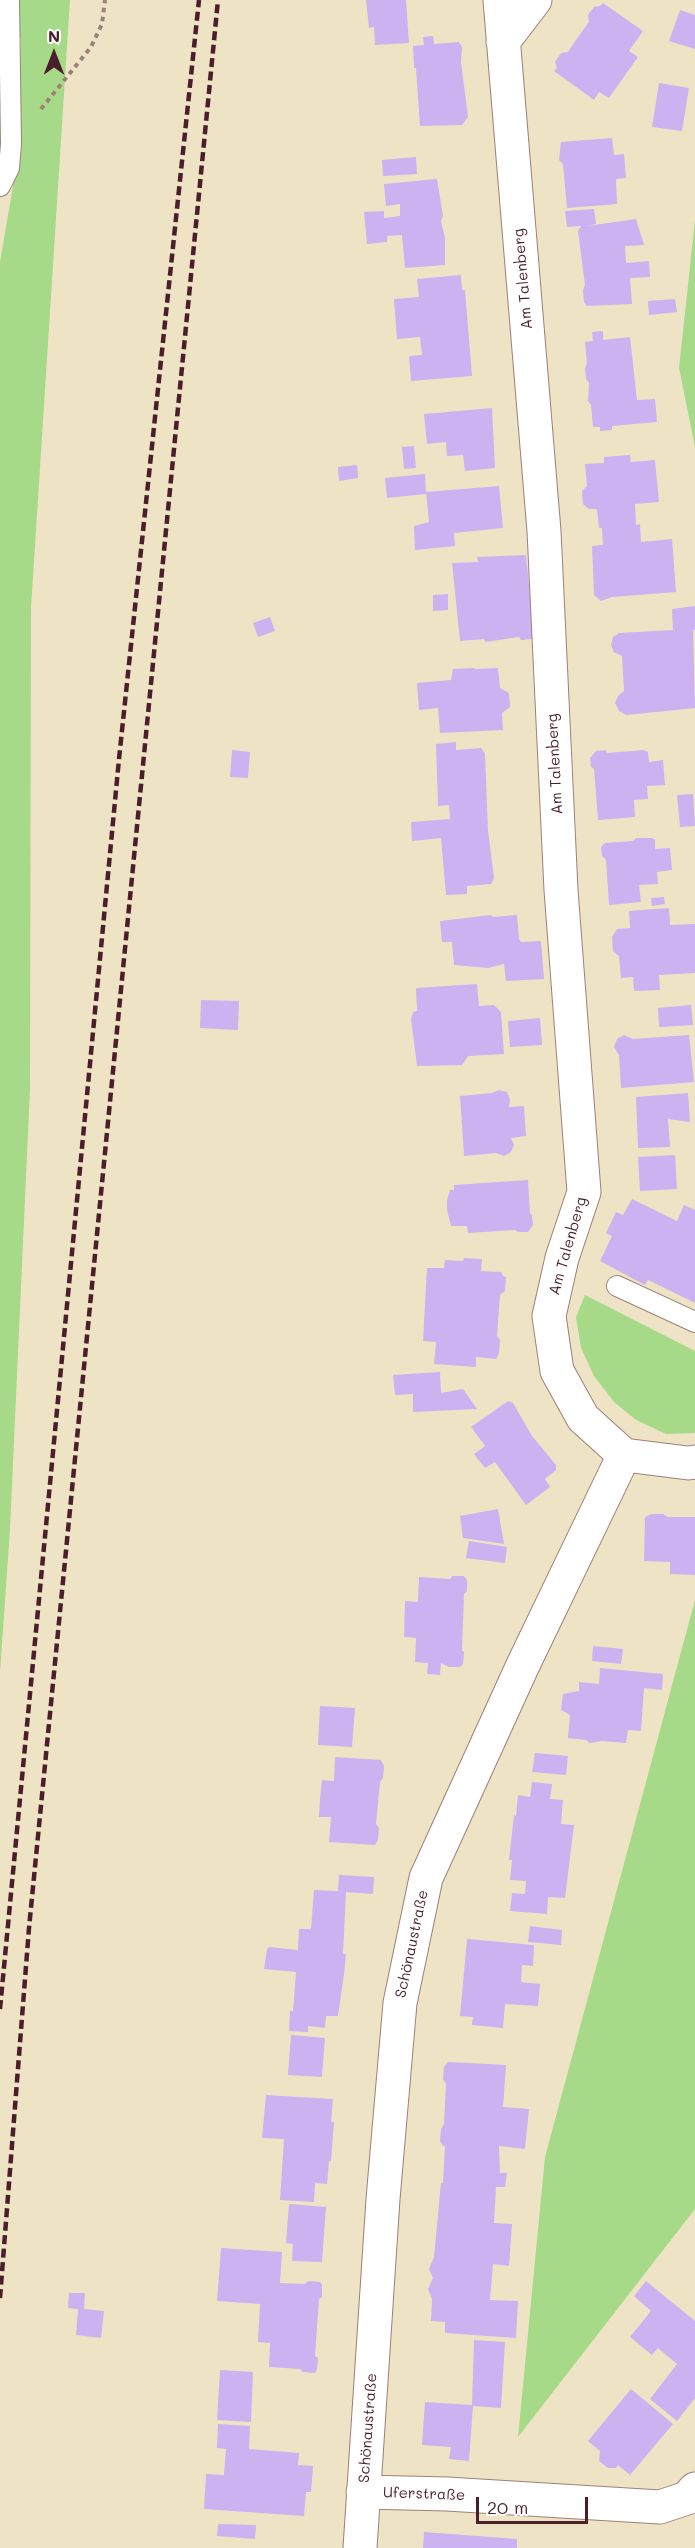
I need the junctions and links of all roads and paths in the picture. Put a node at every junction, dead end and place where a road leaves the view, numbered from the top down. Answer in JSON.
{"nodes":[{"id":1,"x":9,"y":0,"type":"edge"},
{"id":2,"x":105,"y":0,"type":"edge"},
{"id":3,"x":500,"y":0,"type":"edge"},
{"id":4,"x":536,"y":0,"type":"edge"},
{"id":5,"x":503,"y":42,"type":"junction"},
{"id":6,"x":11,"y":144,"type":"junction"},
{"id":7,"x":0,"y":186,"type":"edge"},
{"id":8,"x":617,"y":1286,"type":"dead end"},
{"id":9,"x":695,"y":1322,"type":"edge"},
{"id":10,"x":624,"y":1455,"type":"junction"},
{"id":11,"x":695,"y":1462,"type":"edge"},
{"id":12,"x":695,"y":2489,"type":"edge"},
{"id":13,"x":363,"y":2492,"type":"junction"},
{"id":14,"x":360,"y":2548,"type":"edge"}],
"edges":[{"from":1,"to":6,"type":"lane"},
{"from":2,"to":6,"type":"path"},
{"from":3,"to":5,"type":"street","name":"Am Talenberg"},
{"from":4,"to":5,"type":"street"},
{"from":5,"to":10,"type":"street","name":"Am Talenberg"},
{"from":6,"to":7,"type":"lane"},
{"from":8,"to":9,"type":"lane"},
{"from":10,"to":11,"type":"street"},
{"from":10,"to":13,"type":"street","name":"Schönaustraße"},
{"from":12,"to":13,"type":"street","name":"Uferstraße"},
{"from":13,"to":14,"type":"street","name":"Schönaustraße"}]}
